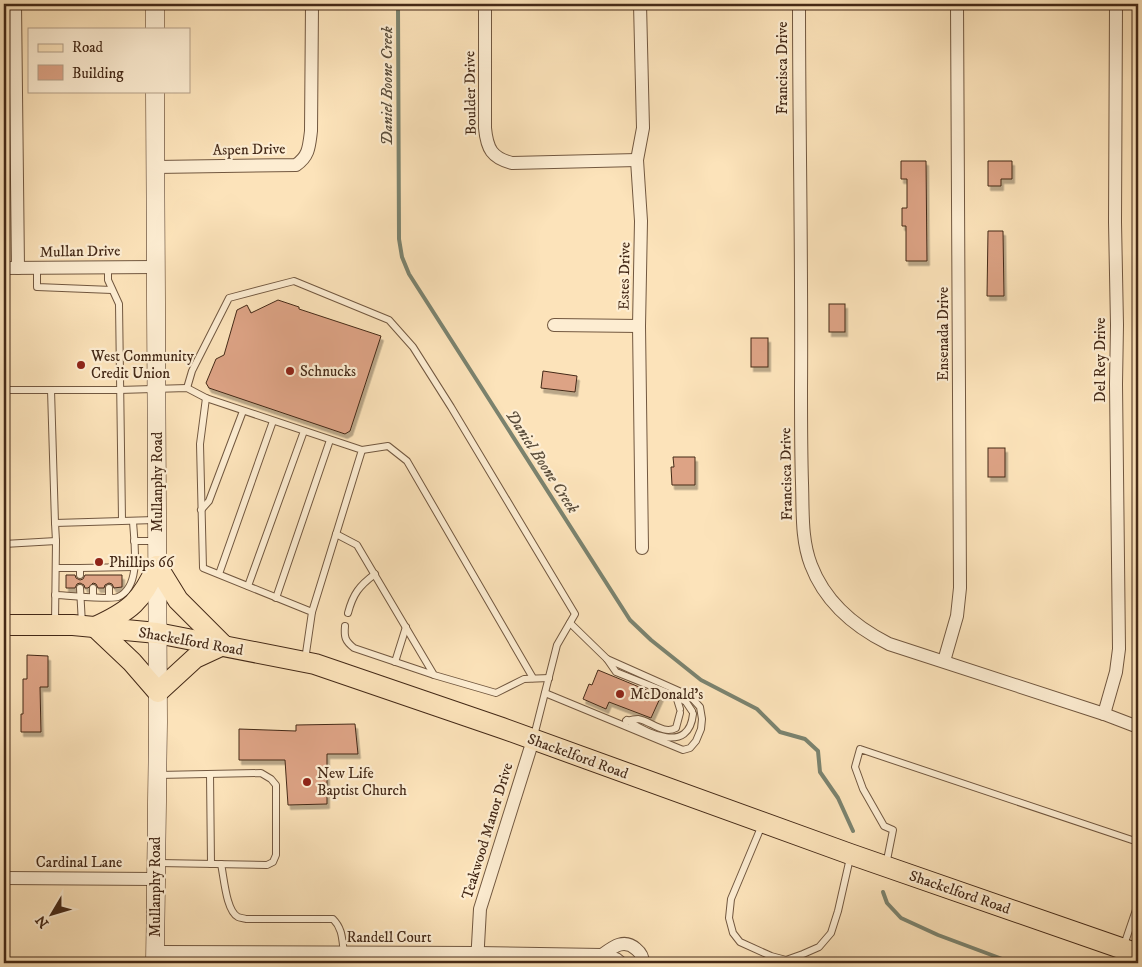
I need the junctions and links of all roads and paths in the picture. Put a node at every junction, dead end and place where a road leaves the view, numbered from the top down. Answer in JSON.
{"nodes":[{"id":1,"x":15,"y":4,"type":"edge"},
{"id":2,"x":155,"y":4,"type":"edge"},
{"id":3,"x":312,"y":4,"type":"edge"},
{"id":4,"x":485,"y":4,"type":"edge"},
{"id":5,"x":640,"y":4,"type":"edge"},
{"id":6,"x":799,"y":4,"type":"edge"},
{"id":7,"x":957,"y":4,"type":"edge"},
{"id":8,"x":1116,"y":4,"type":"edge"},
{"id":9,"x":155,"y":28,"type":"edge"},
{"id":10,"x":155,"y":92,"type":"edge"},
{"id":11,"x":637,"y":160,"type":"junction"},
{"id":12,"x":156,"y":167,"type":"junction"},
{"id":13,"x":108,"y":267,"type":"junction"},
{"id":14,"x":156,"y":267,"type":"junction"},
{"id":15,"x":4,"y":268,"type":"edge"},
{"id":16,"x":18,"y":268,"type":"junction"},
{"id":17,"x":37,"y":268,"type":"junction"},
{"id":18,"x":112,"y":290,"type":"junction"},
{"id":19,"x":554,"y":325,"type":"dead end"},
{"id":20,"x":640,"y":326,"type":"junction"},
{"id":21,"x":187,"y":388,"type":"junction"},
{"id":22,"x":4,"y":390,"type":"edge"},
{"id":23,"x":51,"y":390,"type":"junction"},
{"id":24,"x":119,"y":390,"type":"junction"},
{"id":25,"x":156,"y":390,"type":"junction"},
{"id":26,"x":206,"y":398,"type":"junction"},
{"id":27,"x":244,"y":411,"type":"junction"},
{"id":28,"x":273,"y":421,"type":"junction"},
{"id":29,"x":304,"y":431,"type":"junction"},
{"id":30,"x":330,"y":440,"type":"junction"},
{"id":31,"x":362,"y":450,"type":"junction"},
{"id":32,"x":201,"y":510,"type":"junction"},
{"id":33,"x":122,"y":520,"type":"junction"},
{"id":34,"x":157,"y":520,"type":"junction"},
{"id":35,"x":133,"y":521,"type":"junction"},
{"id":36,"x":55,"y":523,"type":"junction"},
{"id":37,"x":336,"y":534,"type":"junction"},
{"id":38,"x":56,"y":541,"type":"junction"},
{"id":39,"x":134,"y":541,"type":"junction"},
{"id":40,"x":157,"y":541,"type":"junction"},
{"id":41,"x":4,"y":544,"type":"edge"},
{"id":42,"x":642,"y":548,"type":"dead end"},
{"id":43,"x":157,"y":566,"type":"junction"},
{"id":44,"x":110,"y":567,"type":"junction"},
{"id":45,"x":134,"y":567,"type":"junction"},
{"id":46,"x":56,"y":568,"type":"junction"},
{"id":47,"x":219,"y":574,"type":"junction"},
{"id":48,"x":375,"y":574,"type":"junction"},
{"id":49,"x":109,"y":575,"type":"dead end"},
{"id":50,"x":248,"y":586,"type":"junction"},
{"id":51,"x":80,"y":588,"type":"dead end"},
{"id":52,"x":93,"y":588,"type":"dead end"},
{"id":53,"x":109,"y":588,"type":"dead end"},
{"id":54,"x":56,"y":595,"type":"junction"},
{"id":55,"x":81,"y":596,"type":"junction"},
{"id":56,"x":93,"y":597,"type":"junction"},
{"id":57,"x":109,"y":597,"type":"junction"},
{"id":58,"x":276,"y":598,"type":"junction"},
{"id":59,"x":312,"y":612,"type":"junction"},
{"id":60,"x":348,"y":613,"type":"dead end"},
{"id":61,"x":570,"y":623,"type":"junction"},
{"id":62,"x":4,"y":625,"type":"edge"},
{"id":63,"x":56,"y":625,"type":"junction"},
{"id":64,"x":88,"y":626,"type":"junction"},
{"id":65,"x":345,"y":626,"type":"dead end"},
{"id":66,"x":406,"y":627,"type":"junction"},
{"id":67,"x":157,"y":633,"type":"junction"},
{"id":68,"x":223,"y":646,"type":"junction"},
{"id":69,"x":608,"y":659,"type":"junction"},
{"id":70,"x":944,"y":661,"type":"junction"},
{"id":71,"x":305,"y":662,"type":"junction"},
{"id":72,"x":395,"y":662,"type":"junction"},
{"id":73,"x":434,"y":675,"type":"junction"},
{"id":74,"x":534,"y":678,"type":"junction"},
{"id":75,"x":549,"y":678,"type":"junction"},
{"id":76,"x":158,"y":692,"type":"junction"},
{"id":77,"x":545,"y":693,"type":"junction"},
{"id":78,"x":676,"y":696,"type":"junction"},
{"id":79,"x":1104,"y":714,"type":"junction"},
{"id":80,"x":627,"y":720,"type":"junction"},
{"id":81,"x":618,"y":724,"type":"junction"},
{"id":82,"x":1138,"y":727,"type":"edge"},
{"id":83,"x":533,"y":740,"type":"junction"},
{"id":84,"x":210,"y":774,"type":"junction"},
{"id":85,"x":157,"y":775,"type":"junction"},
{"id":86,"x":763,"y":823,"type":"junction"},
{"id":87,"x":1138,"y":842,"type":"edge"},
{"id":88,"x":850,"y":854,"type":"junction"},
{"id":89,"x":211,"y":864,"type":"junction"},
{"id":90,"x":222,"y":864,"type":"junction"},
{"id":91,"x":885,"y":866,"type":"junction"},
{"id":92,"x":155,"y":871,"type":"junction"},
{"id":93,"x":4,"y":878,"type":"edge"},
{"id":94,"x":1138,"y":904,"type":"edge"},
{"id":95,"x":1131,"y":952,"type":"edge"},
{"id":96,"x":344,"y":953,"type":"junction"},
{"id":97,"x":602,"y":955,"type":"junction"},
{"id":98,"x":155,"y":958,"type":"edge"},
{"id":99,"x":321,"y":958,"type":"edge"},
{"id":100,"x":477,"y":958,"type":"edge"},
{"id":101,"x":621,"y":963,"type":"edge"},
{"id":102,"x":643,"y":963,"type":"edge"}],
"edges":[{"from":1,"to":16,"type":"street"},
{"from":2,"to":9,"type":"street"},
{"from":3,"to":12,"type":"street","name":"Aspen Drive"},
{"from":4,"to":11,"type":"street","name":"Boulder Drive"},
{"from":5,"to":11,"type":"street","name":"Estes Drive"},
{"from":6,"to":70,"type":"street","name":"Francisca Drive"},
{"from":7,"to":70,"type":"street","name":"Ensenada Drive"},
{"from":8,"to":79,"type":"street","name":"Del Rey Drive"},
{"from":10,"to":12,"type":"street","name":"Mullanphy Road"},
{"from":11,"to":20,"type":"street","name":"Estes Drive"},
{"from":12,"to":14,"type":"street","name":"Mullanphy Road"},
{"from":13,"to":14,"type":"street","name":"Mullan Drive"},
{"from":13,"to":17,"type":"street","name":"Mullan Drive"},
{"from":13,"to":18,"type":"lane"},
{"from":14,"to":25,"type":"street","name":"Mullanphy Road"},
{"from":15,"to":16,"type":"street","name":"Mullan Drive"},
{"from":16,"to":17,"type":"street","name":"Mullan Drive"},
{"from":17,"to":18,"type":"lane"},
{"from":18,"to":24,"type":"lane"},
{"from":19,"to":20,"type":"street"},
{"from":20,"to":42,"type":"street","name":"Estes Drive"},
{"from":21,"to":25,"type":"lane"},
{"from":21,"to":26,"type":"lane"},
{"from":21,"to":61,"type":"lane"},
{"from":22,"to":23,"type":"lane"},
{"from":23,"to":24,"type":"lane"},
{"from":23,"to":36,"type":"lane"},
{"from":24,"to":25,"type":"lane"},
{"from":24,"to":33,"type":"lane"},
{"from":25,"to":34,"type":"street","name":"Mullanphy Road"},
{"from":26,"to":27,"type":"lane"},
{"from":26,"to":32,"type":"lane"},
{"from":27,"to":28,"type":"lane"},
{"from":27,"to":32,"type":"lane"},
{"from":28,"to":29,"type":"lane"},
{"from":28,"to":47,"type":"lane"},
{"from":29,"to":30,"type":"lane"},
{"from":29,"to":50,"type":"lane"},
{"from":30,"to":31,"type":"lane"},
{"from":30,"to":58,"type":"lane"},
{"from":31,"to":37,"type":"lane"},
{"from":31,"to":74,"type":"lane"},
{"from":32,"to":47,"type":"lane"},
{"from":33,"to":35,"type":"lane"},
{"from":33,"to":36,"type":"lane"},
{"from":34,"to":35,"type":"lane"},
{"from":34,"to":40,"type":"street","name":"Mullanphy Road"},
{"from":35,"to":39,"type":"lane"},
{"from":36,"to":38,"type":"lane"},
{"from":37,"to":48,"type":"lane"},
{"from":37,"to":59,"type":"lane"},
{"from":38,"to":41,"type":"lane"},
{"from":38,"to":46,"type":"lane"},
{"from":39,"to":40,"type":"lane"},
{"from":39,"to":45,"type":"lane"},
{"from":40,"to":43,"type":"street","name":"Mullanphy Road"},
{"from":43,"to":64,"type":"main road"},
{"from":43,"to":67,"type":"street","name":"Mullanphy Road"},
{"from":43,"to":68,"type":"main road"},
{"from":44,"to":45,"type":"lane"},
{"from":44,"to":46,"type":"lane"},
{"from":44,"to":49,"type":"lane"},
{"from":45,"to":57,"type":"lane"},
{"from":46,"to":54,"type":"lane"},
{"from":47,"to":50,"type":"lane"},
{"from":48,"to":60,"type":"lane"},
{"from":48,"to":66,"type":"lane"},
{"from":50,"to":58,"type":"lane"},
{"from":51,"to":55,"type":"lane"},
{"from":52,"to":56,"type":"lane"},
{"from":53,"to":57,"type":"lane"},
{"from":54,"to":55,"type":"lane"},
{"from":54,"to":63,"type":"lane"},
{"from":55,"to":56,"type":"lane"},
{"from":55,"to":64,"type":"lane"},
{"from":56,"to":57,"type":"lane"},
{"from":58,"to":59,"type":"lane"},
{"from":59,"to":71,"type":"lane"},
{"from":61,"to":69,"type":"lane"},
{"from":61,"to":75,"type":"lane"},
{"from":62,"to":63,"type":"main road","name":"Shackelford Road"},
{"from":63,"to":64,"type":"main road","name":"Shackelford Road"},
{"from":64,"to":67,"type":"main road","name":"Shackelford Road"},
{"from":64,"to":76,"type":"main road"},
{"from":65,"to":72,"type":"lane"},
{"from":66,"to":72,"type":"lane"},
{"from":66,"to":73,"type":"lane"},
{"from":67,"to":68,"type":"main road","name":"Shackelford Road"},
{"from":67,"to":76,"type":"street","name":"Mullanphy Road"},
{"from":68,"to":71,"type":"main road","name":"Shackelford Road"},
{"from":68,"to":76,"type":"main road"},
{"from":69,"to":78,"type":"lane"},
{"from":69,"to":81,"type":"lane"},
{"from":70,"to":79,"type":"street","name":"Francisca Drive"},
{"from":71,"to":83,"type":"main road","name":"Shackelford Road"},
{"from":72,"to":73,"type":"lane"},
{"from":73,"to":74,"type":"lane"},
{"from":74,"to":75,"type":"lane"},
{"from":75,"to":77,"type":"lane"},
{"from":76,"to":85,"type":"street","name":"Mullanphy Road"},
{"from":77,"to":81,"type":"lane"},
{"from":77,"to":83,"type":"lane"},
{"from":78,"to":80,"type":"lane"},
{"from":78,"to":80,"type":"lane"},
{"from":79,"to":82,"type":"street","name":"Francisca Drive"},
{"from":80,"to":81,"type":"lane"},
{"from":83,"to":86,"type":"main road","name":"Shackelford Road"},
{"from":83,"to":100,"type":"street","name":"Teakwood Manor Drive"},
{"from":84,"to":85,"type":"lane"},
{"from":84,"to":89,"type":"lane"},
{"from":84,"to":90,"type":"lane"},
{"from":85,"to":92,"type":"street","name":"Mullanphy Road"},
{"from":86,"to":88,"type":"main road","name":"Shackelford Road"},
{"from":86,"to":88,"type":"lane"},
{"from":87,"to":91,"type":"lane"},
{"from":88,"to":91,"type":"main road","name":"Shackelford Road"},
{"from":89,"to":90,"type":"lane"},
{"from":89,"to":92,"type":"lane"},
{"from":90,"to":96,"type":"lane"},
{"from":91,"to":95,"type":"main road","name":"Shackelford Road"},
{"from":92,"to":93,"type":"street","name":"Cardinal Lane"},
{"from":92,"to":98,"type":"street","name":"Mullanphy Road"},
{"from":94,"to":95,"type":"lane"},
{"from":96,"to":99,"type":"street","name":"Randell Court"},
{"from":96,"to":100,"type":"street","name":"Randell Court"},
{"from":97,"to":100,"type":"street","name":"Randell Court"},
{"from":97,"to":101,"type":"street","name":"Randell Court"},
{"from":97,"to":102,"type":"street"},
{"from":98,"to":99,"type":"street","name":"Randell Court"}]}
